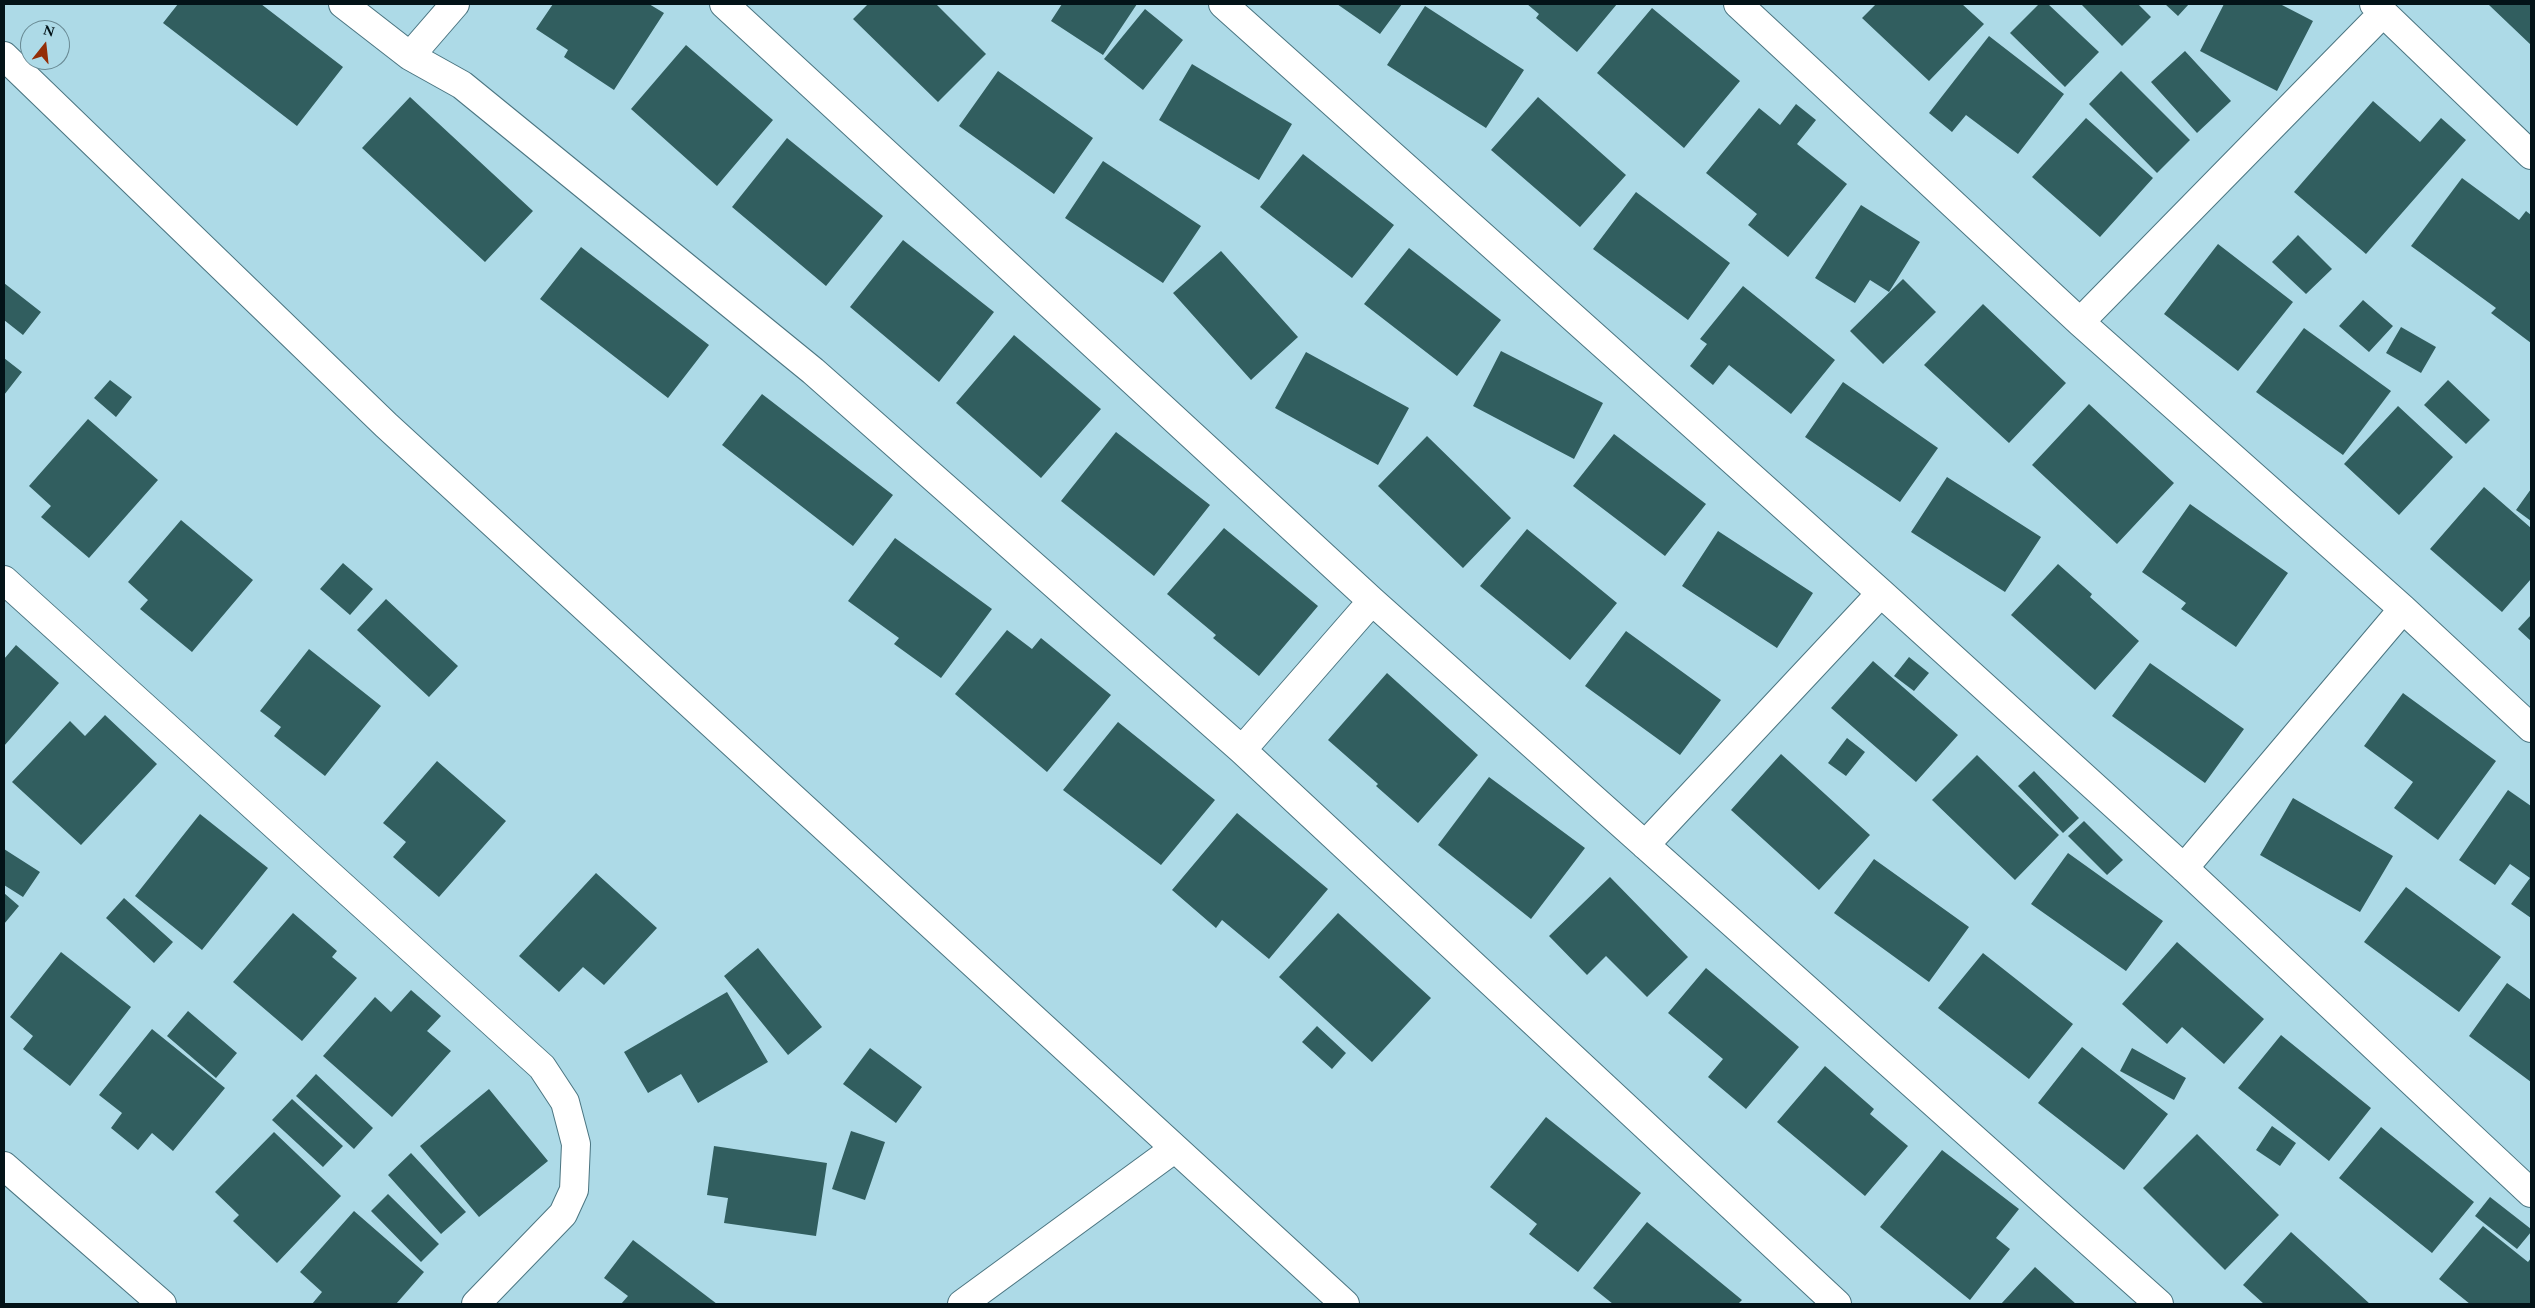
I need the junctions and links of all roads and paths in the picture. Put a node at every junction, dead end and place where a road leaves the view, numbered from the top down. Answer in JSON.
{"nodes":[{"id":1,"x":343,"y":4,"type":"edge"},
{"id":2,"x":455,"y":4,"type":"edge"},
{"id":3,"x":724,"y":4,"type":"edge"},
{"id":4,"x":1223,"y":4,"type":"edge"},
{"id":5,"x":1738,"y":4,"type":"edge"},
{"id":6,"x":2378,"y":8,"type":"edge"},
{"id":7,"x":4,"y":56,"type":"edge"},
{"id":8,"x":410,"y":56,"type":"junction"},
{"id":9,"x":2531,"y":155,"type":"edge"},
{"id":10,"x":2080,"y":322,"type":"junction"},
{"id":11,"x":4,"y":580,"type":"edge"},
{"id":12,"x":1880,"y":593,"type":"junction"},
{"id":13,"x":1372,"y":601,"type":"junction"},
{"id":14,"x":2403,"y":609,"type":"junction"},
{"id":15,"x":2531,"y":728,"type":"edge"},
{"id":16,"x":1242,"y":750,"type":"junction"},
{"id":17,"x":1645,"y":845,"type":"junction"},
{"id":18,"x":2184,"y":868,"type":"junction"},
{"id":19,"x":1174,"y":1149,"type":"junction"},
{"id":20,"x":4,"y":1166,"type":"edge"},
{"id":21,"x":2531,"y":1193,"type":"edge"},
{"id":22,"x":162,"y":1304,"type":"edge"},
{"id":23,"x":476,"y":1304,"type":"edge"},
{"id":24,"x":962,"y":1304,"type":"edge"},
{"id":25,"x":1345,"y":1304,"type":"edge"},
{"id":26,"x":1837,"y":1304,"type":"edge"},
{"id":27,"x":2159,"y":1304,"type":"edge"}],
"edges":[{"from":1,"to":8,"type":"street"},
{"from":2,"to":8,"type":"street"},
{"from":3,"to":13,"type":"street"},
{"from":4,"to":12,"type":"street"},
{"from":5,"to":10,"type":"street"},
{"from":6,"to":9,"type":"street"},
{"from":6,"to":10,"type":"street"},
{"from":7,"to":19,"type":"street"},
{"from":8,"to":16,"type":"street"},
{"from":10,"to":14,"type":"street"},
{"from":11,"to":23,"type":"street"},
{"from":12,"to":17,"type":"street"},
{"from":12,"to":18,"type":"street"},
{"from":13,"to":16,"type":"street"},
{"from":13,"to":17,"type":"street"},
{"from":14,"to":15,"type":"street"},
{"from":14,"to":18,"type":"street"},
{"from":16,"to":26,"type":"street"},
{"from":17,"to":27,"type":"street"},
{"from":18,"to":21,"type":"street"},
{"from":19,"to":24,"type":"street"},
{"from":19,"to":25,"type":"street"},
{"from":20,"to":22,"type":"street"}]}
